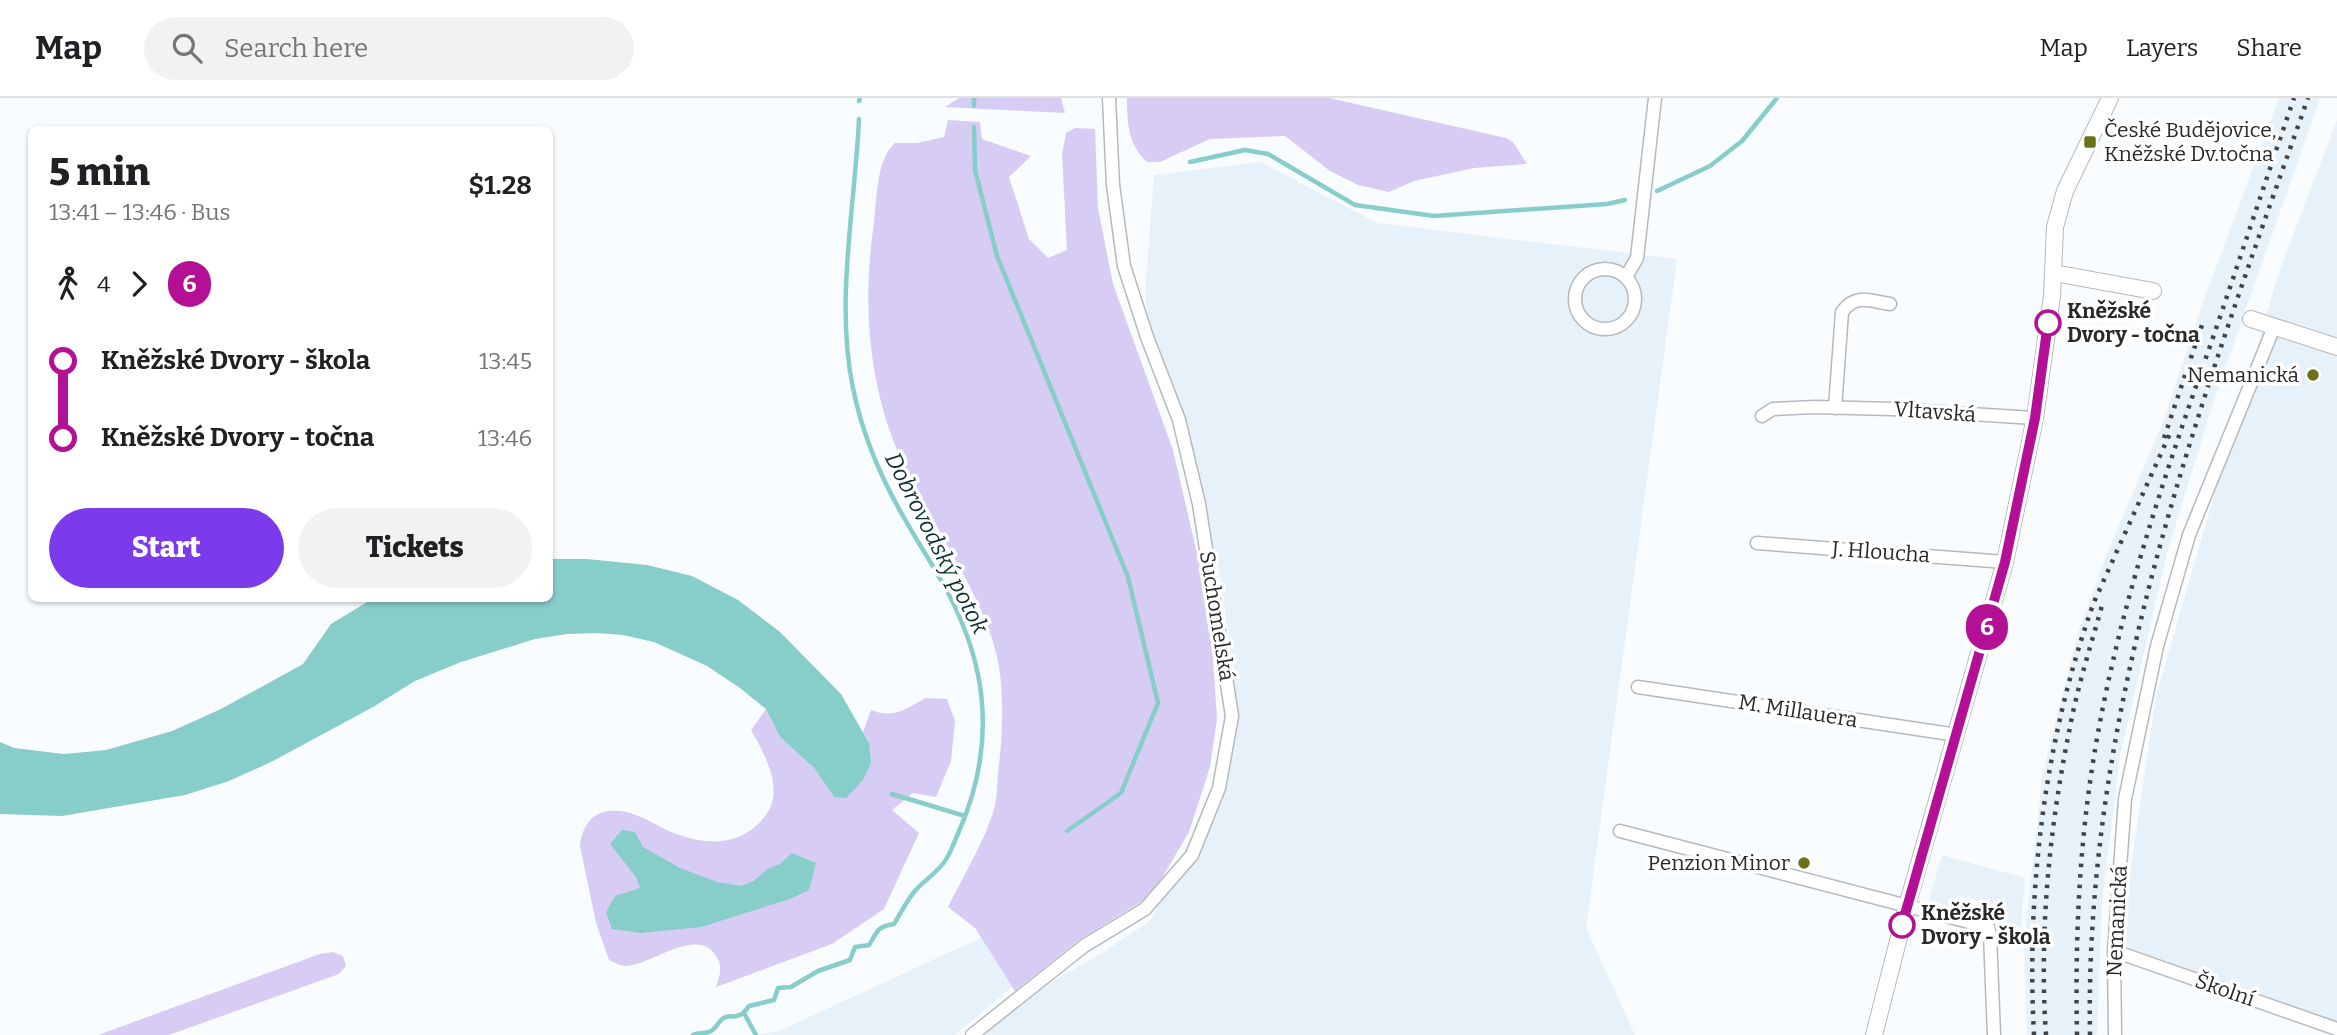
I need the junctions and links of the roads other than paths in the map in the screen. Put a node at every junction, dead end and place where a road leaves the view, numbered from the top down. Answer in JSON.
{"nodes":[{"id":1,"x":1109,"y":98,"type":"edge"},
{"id":2,"x":1655,"y":98,"type":"edge"},
{"id":3,"x":2110,"y":98,"type":"edge"},
{"id":4,"x":2054,"y":273,"type":"junction"},
{"id":5,"x":1626,"y":277,"type":"junction"},
{"id":6,"x":2153,"y":291,"type":"dead end"},
{"id":7,"x":1890,"y":304,"type":"dead end"},
{"id":8,"x":2251,"y":319,"type":"dead end"},
{"id":9,"x":2274,"y":327,"type":"junction"},
{"id":10,"x":2337,"y":347,"type":"edge"},
{"id":11,"x":1835,"y":408,"type":"junction"},
{"id":12,"x":1762,"y":416,"type":"dead end"},
{"id":13,"x":2035,"y":418,"type":"junction"},
{"id":14,"x":1757,"y":543,"type":"dead end"},
{"id":15,"x":2005,"y":562,"type":"junction"},
{"id":16,"x":1638,"y":687,"type":"dead end"},
{"id":17,"x":1957,"y":735,"type":"junction"},
{"id":18,"x":1620,"y":831,"type":"dead end"},
{"id":19,"x":1907,"y":906,"type":"junction"},
{"id":20,"x":2114,"y":951,"type":"junction"},
{"id":21,"x":2337,"y":1029,"type":"edge"},
{"id":22,"x":972,"y":1035,"type":"edge"},
{"id":23,"x":1874,"y":1035,"type":"edge"},
{"id":24,"x":1994,"y":1035,"type":"edge"},
{"id":25,"x":2115,"y":1035,"type":"edge"}],
"edges":[{"from":1,"to":22,"type":"street","name":"Suchomelská"},
{"from":2,"to":5,"type":"street"},
{"from":3,"to":4,"type":"street"},
{"from":4,"to":6,"type":"street"},
{"from":4,"to":13,"type":"street"},
{"from":5,"to":5,"type":"street"},
{"from":7,"to":11,"type":"street"},
{"from":8,"to":9,"type":"street"},
{"from":9,"to":10,"type":"street"},
{"from":9,"to":20,"type":"street","name":"Nemanická"},
{"from":11,"to":12,"type":"street","name":"Vltavská"},
{"from":11,"to":13,"type":"street","name":"Vltavská"},
{"from":13,"to":15,"type":"street"},
{"from":14,"to":15,"type":"street","name":"J. Hloucha"},
{"from":15,"to":17,"type":"street"},
{"from":16,"to":17,"type":"street","name":"M. Millauera"},
{"from":17,"to":19,"type":"street"},
{"from":18,"to":19,"type":"street"},
{"from":19,"to":23,"type":"street"},
{"from":19,"to":24,"type":"street"},
{"from":20,"to":21,"type":"street","name":"Školní"},
{"from":20,"to":25,"type":"street","name":"Nemanická"}]}
